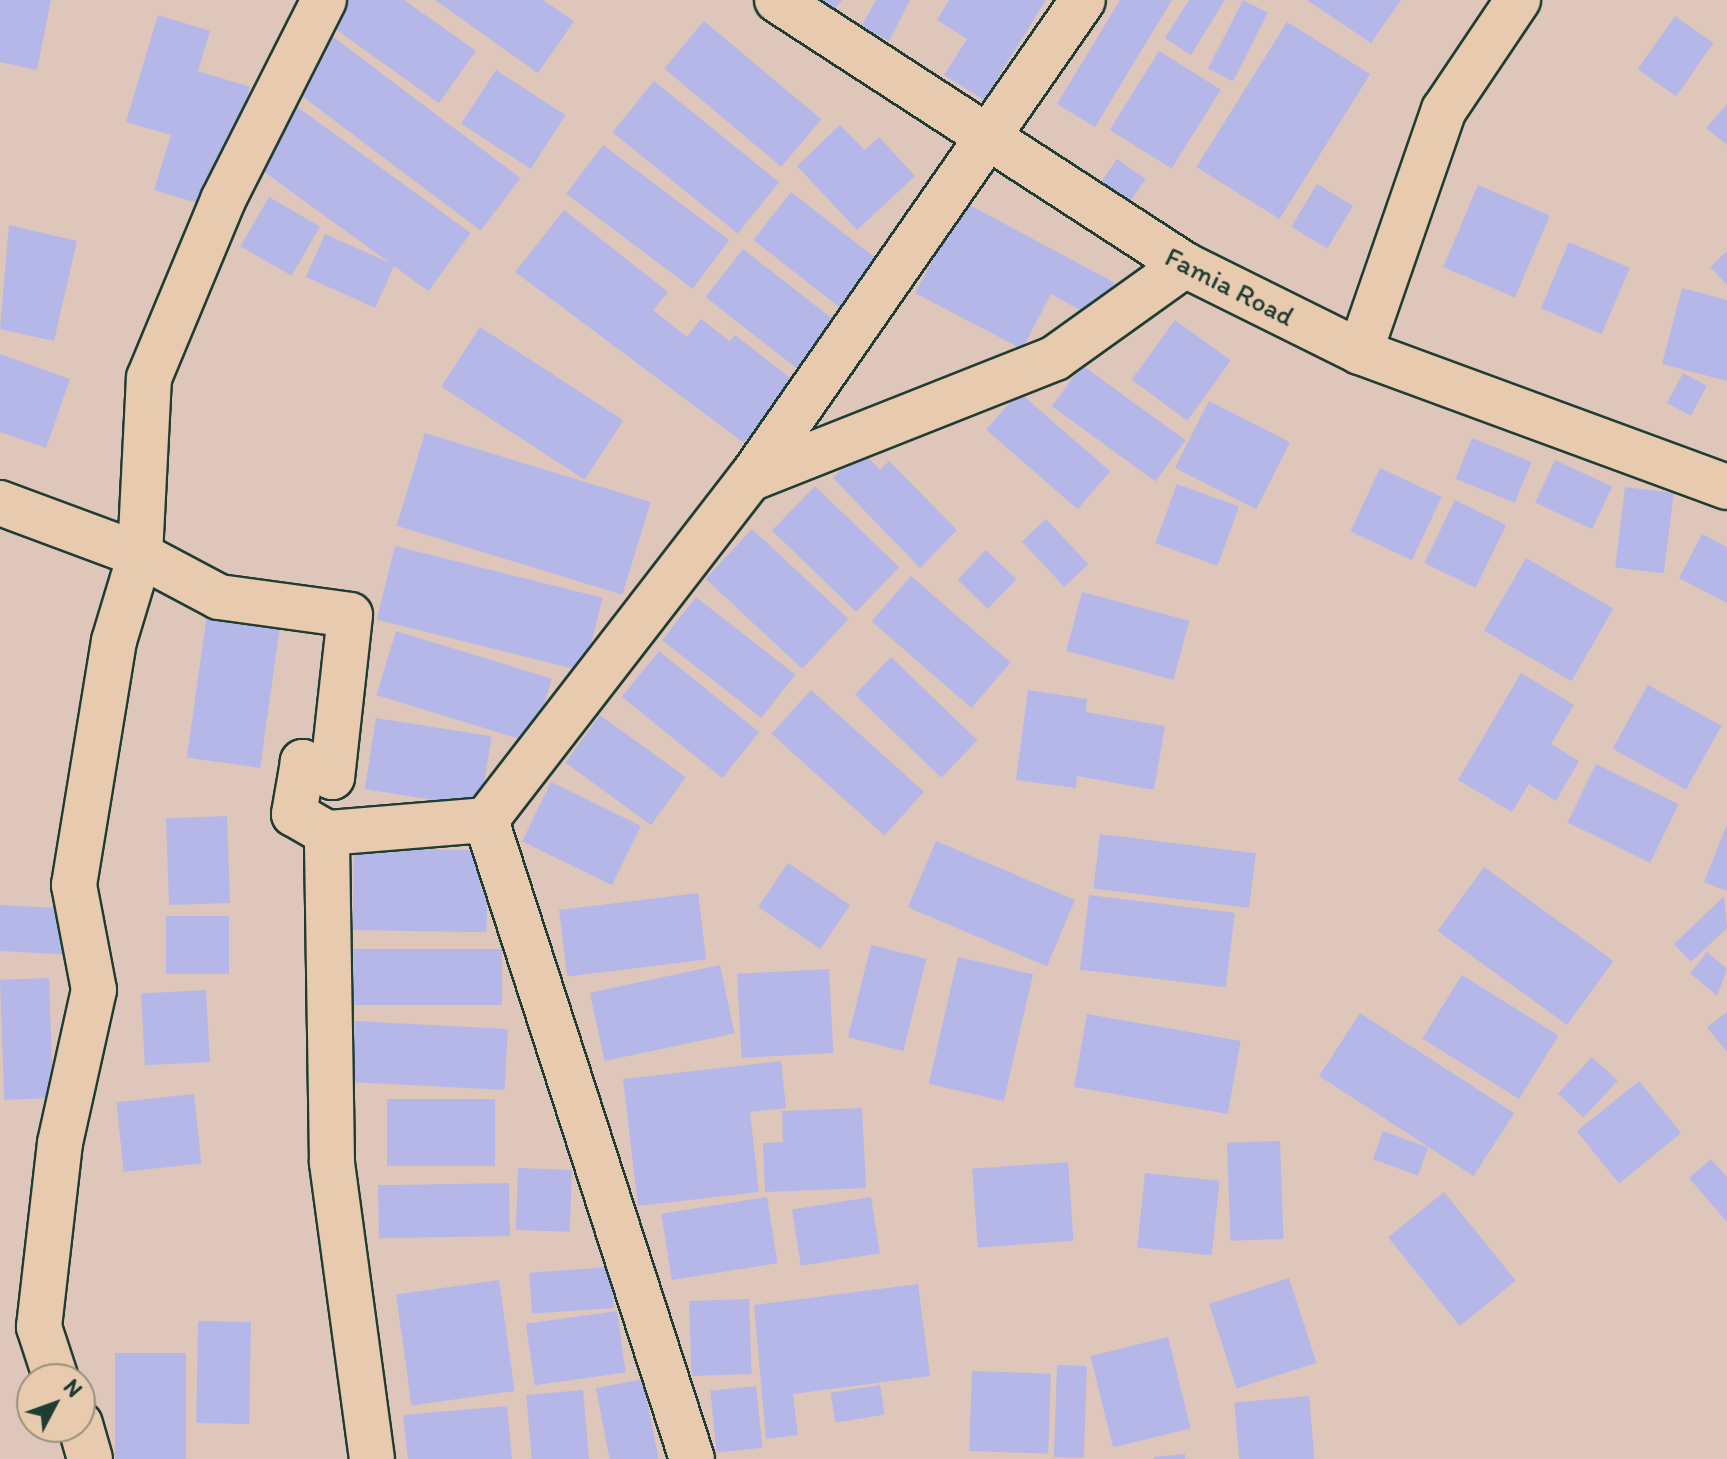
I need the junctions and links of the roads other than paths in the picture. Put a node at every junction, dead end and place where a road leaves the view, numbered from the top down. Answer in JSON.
{"nodes":[{"id":1,"x":324,"y":0,"type":"edge"},
{"id":2,"x":777,"y":0,"type":"edge"},
{"id":3,"x":1083,"y":0,"type":"edge"},
{"id":4,"x":1518,"y":0,"type":"edge"},
{"id":5,"x":987,"y":143,"type":"junction"},
{"id":6,"x":1185,"y":265,"type":"junction"},
{"id":7,"x":1360,"y":352,"type":"junction"},
{"id":8,"x":750,"y":479,"type":"junction"},
{"id":9,"x":1727,"y":487,"type":"edge"},
{"id":10,"x":0,"y":503,"type":"edge"},
{"id":11,"x":140,"y":555,"type":"junction"},
{"id":12,"x":486,"y":820,"type":"junction"},
{"id":13,"x":327,"y":833,"type":"junction"},
{"id":14,"x":51,"y":1363,"type":"edge"},
{"id":15,"x":372,"y":1459,"type":"edge"},
{"id":16,"x":692,"y":1459,"type":"edge"}],
"edges":[{"from":1,"to":11,"type":"street"},
{"from":2,"to":5,"type":"street","name":"Famia Road"},
{"from":3,"to":5,"type":"street"},
{"from":4,"to":7,"type":"street"},
{"from":5,"to":6,"type":"street","name":"Famia Road"},
{"from":5,"to":8,"type":"street"},
{"from":6,"to":7,"type":"street","name":"Famia Road"},
{"from":6,"to":8,"type":"street"},
{"from":7,"to":9,"type":"street","name":"Famia Road"},
{"from":8,"to":12,"type":"street"},
{"from":10,"to":11,"type":"street"},
{"from":11,"to":13,"type":"street"},
{"from":11,"to":14,"type":"street"},
{"from":12,"to":13,"type":"street"},
{"from":12,"to":16,"type":"street"},
{"from":13,"to":15,"type":"street"}]}
